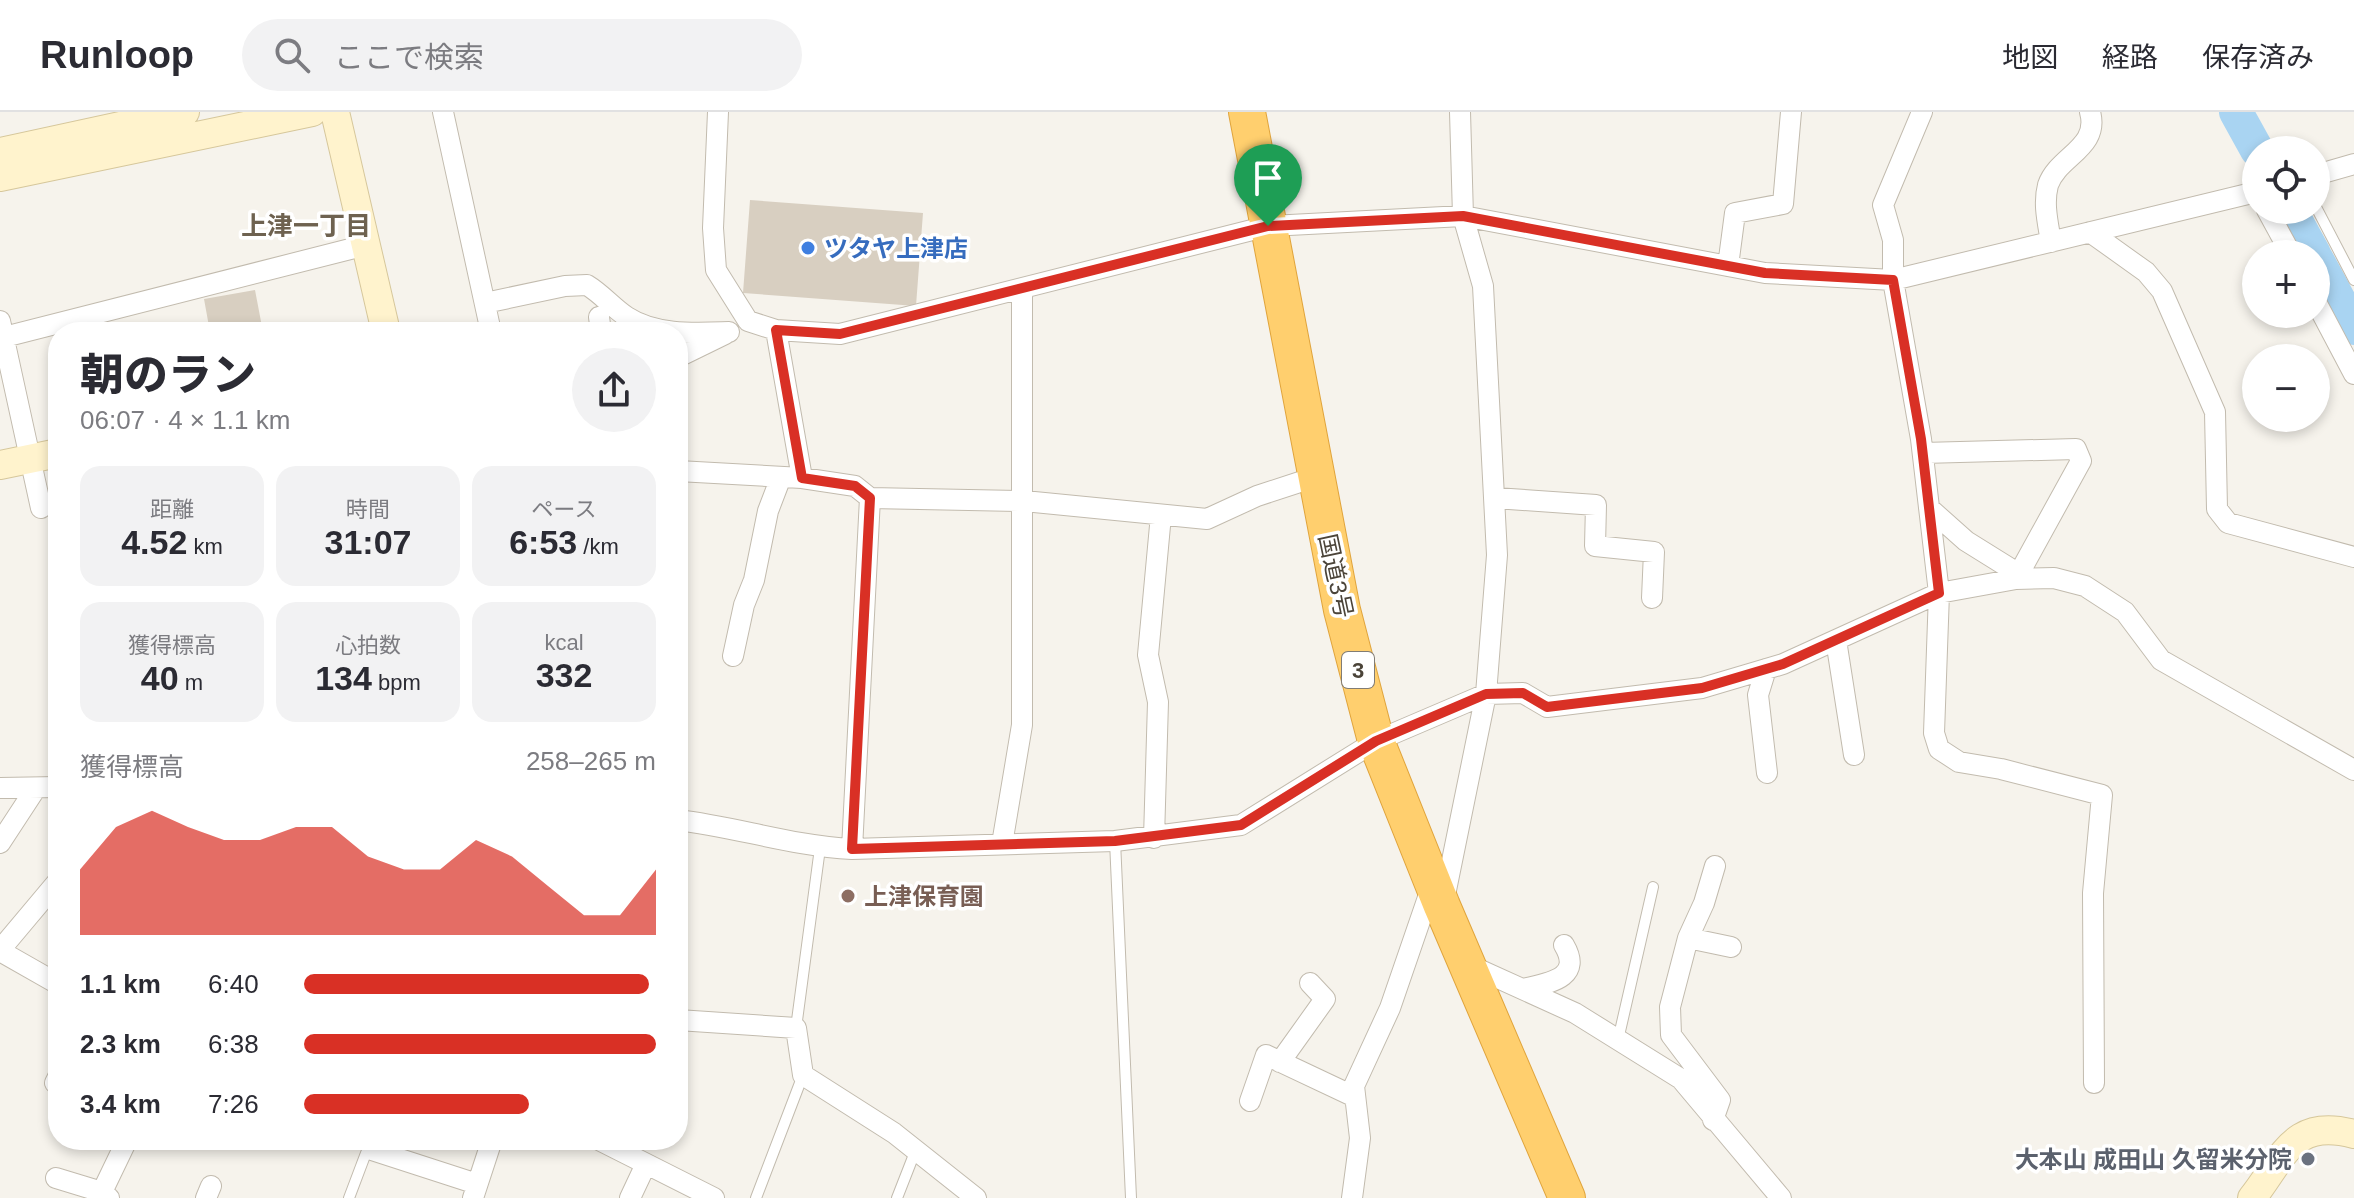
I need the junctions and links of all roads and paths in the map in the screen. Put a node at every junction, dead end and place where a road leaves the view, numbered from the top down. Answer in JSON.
{"nodes":[{"id":1,"x":185,"y":112,"type":"edge"},
{"id":2,"x":312,"y":112,"type":"edge"},
{"id":3,"x":335,"y":112,"type":"edge"},
{"id":4,"x":443,"y":112,"type":"edge"},
{"id":5,"x":718,"y":112,"type":"edge"},
{"id":6,"x":1247,"y":112,"type":"edge"},
{"id":7,"x":1460,"y":112,"type":"edge"},
{"id":8,"x":1791,"y":112,"type":"edge"},
{"id":9,"x":1922,"y":112,"type":"edge"},
{"id":10,"x":2090,"y":112,"type":"edge"},
{"id":11,"x":0,"y":152,"type":"edge"},
{"id":12,"x":2354,"y":164,"type":"edge"},
{"id":13,"x":2330,"y":171,"type":"edge"},
{"id":14,"x":0,"y":177,"type":"edge"},
{"id":15,"x":2242,"y":195,"type":"edge"},
{"id":16,"x":1463,"y":216,"type":"junction"},
{"id":17,"x":2325,"y":224,"type":"edge"},
{"id":18,"x":1268,"y":226,"type":"junction"},
{"id":19,"x":2090,"y":232,"type":"junction"},
{"id":20,"x":2051,"y":242,"type":"junction"},
{"id":21,"x":366,"y":245,"type":"junction"},
{"id":22,"x":1728,"y":266,"type":"junction"},
{"id":23,"x":1893,"y":280,"type":"junction"},
{"id":24,"x":2354,"y":280,"type":"edge"},
{"id":25,"x":1022,"y":288,"type":"junction"},
{"id":26,"x":485,"y":303,"type":"junction"},
{"id":27,"x":748,"y":321,"type":"junction"},
{"id":28,"x":384,"y":322,"type":"edge"},
{"id":29,"x":489,"y":322,"type":"edge"},
{"id":30,"x":638,"y":322,"type":"edge"},
{"id":31,"x":2330,"y":328,"type":"edge"},
{"id":32,"x":776,"y":330,"type":"junction"},
{"id":33,"x":1,"y":332,"type":"edge"},
{"id":34,"x":729,"y":332,"type":"junction"},
{"id":35,"x":688,"y":333,"type":"edge"},
{"id":36,"x":688,"y":352,"type":"edge"},
{"id":37,"x":2354,"y":374,"type":"edge"},
{"id":38,"x":1923,"y":453,"type":"junction"},
{"id":39,"x":45,"y":456,"type":"edge"},
{"id":40,"x":0,"y":465,"type":"edge"},
{"id":41,"x":688,"y":472,"type":"edge"},
{"id":42,"x":792,"y":477,"type":"junction"},
{"id":43,"x":1315,"y":477,"type":"junction"},
{"id":44,"x":48,"y":486,"type":"edge"},
{"id":45,"x":870,"y":498,"type":"junction"},
{"id":46,"x":1495,"y":498,"type":"junction"},
{"id":47,"x":1024,"y":501,"type":"junction"},
{"id":48,"x":1929,"y":508,"type":"junction"},
{"id":49,"x":1161,"y":515,"type":"junction"},
{"id":50,"x":2354,"y":557,"type":"edge"},
{"id":51,"x":2017,"y":577,"type":"junction"},
{"id":52,"x":1939,"y":593,"type":"junction"},
{"id":53,"x":1652,"y":598,"type":"dead end"},
{"id":54,"x":1836,"y":640,"type":"junction"},
{"id":55,"x":733,"y":656,"type":"dead end"},
{"id":56,"x":1766,"y":669,"type":"junction"},
{"id":57,"x":1486,"y":694,"type":"junction"},
{"id":58,"x":1376,"y":741,"type":"junction"},
{"id":59,"x":1854,"y":755,"type":"dead end"},
{"id":60,"x":2354,"y":770,"type":"edge"},
{"id":61,"x":1767,"y":773,"type":"dead end"},
{"id":62,"x":48,"y":787,"type":"edge"},
{"id":63,"x":0,"y":788,"type":"edge"},
{"id":64,"x":36,"y":788,"type":"junction"},
{"id":65,"x":688,"y":821,"type":"edge"},
{"id":66,"x":1154,"y":838,"type":"junction"},
{"id":67,"x":1115,"y":841,"type":"junction"},
{"id":68,"x":0,"y":843,"type":"edge"},
{"id":69,"x":1002,"y":844,"type":"junction"},
{"id":70,"x":820,"y":848,"type":"junction"},
{"id":71,"x":852,"y":849,"type":"junction"},
{"id":72,"x":1715,"y":866,"type":"dead end"},
{"id":73,"x":1653,"y":887,"type":"dead end"},
{"id":74,"x":48,"y":893,"type":"edge"},
{"id":75,"x":1438,"y":895,"type":"junction"},
{"id":76,"x":1688,"y":938,"type":"junction"},
{"id":77,"x":1564,"y":945,"type":"dead end"},
{"id":78,"x":1731,"y":947,"type":"dead end"},
{"id":79,"x":0,"y":950,"type":"edge"},
{"id":80,"x":1467,"y":964,"type":"junction"},
{"id":81,"x":48,"y":978,"type":"edge"},
{"id":82,"x":1310,"y":983,"type":"dead end"},
{"id":83,"x":1523,"y":989,"type":"junction"},
{"id":84,"x":688,"y":1021,"type":"edge"},
{"id":85,"x":796,"y":1028,"type":"junction"},
{"id":86,"x":1618,"y":1040,"type":"junction"},
{"id":87,"x":1280,"y":1062,"type":"junction"},
{"id":88,"x":803,"y":1075,"type":"junction"},
{"id":89,"x":2094,"y":1083,"type":"dead end"},
{"id":90,"x":1355,"y":1097,"type":"junction"},
{"id":91,"x":1250,"y":1101,"type":"dead end"},
{"id":92,"x":1713,"y":1120,"type":"junction"},
{"id":93,"x":2354,"y":1134,"type":"edge"},
{"id":94,"x":123,"y":1150,"type":"edge"},
{"id":95,"x":369,"y":1150,"type":"edge"},
{"id":96,"x":384,"y":1150,"type":"edge"},
{"id":97,"x":489,"y":1150,"type":"edge"},
{"id":98,"x":619,"y":1150,"type":"edge"},
{"id":99,"x":915,"y":1152,"type":"junction"},
{"id":100,"x":646,"y":1164,"type":"junction"},
{"id":101,"x":56,"y":1178,"type":"dead end"},
{"id":102,"x":475,"y":1191,"type":"edge"},
{"id":103,"x":106,"y":1195,"type":"edge"},
{"id":104,"x":349,"y":1198,"type":"edge"},
{"id":105,"x":630,"y":1198,"type":"edge"},
{"id":106,"x":714,"y":1198,"type":"edge"},
{"id":107,"x":756,"y":1198,"type":"edge"},
{"id":108,"x":897,"y":1198,"type":"edge"},
{"id":109,"x":976,"y":1198,"type":"edge"},
{"id":110,"x":1131,"y":1198,"type":"edge"},
{"id":111,"x":1352,"y":1198,"type":"edge"},
{"id":112,"x":1567,"y":1198,"type":"edge"},
{"id":113,"x":1781,"y":1198,"type":"edge"},
{"id":114,"x":2252,"y":1198,"type":"edge"}],
"edges":[{"from":1,"to":11,"type":"street"},
{"from":2,"to":14,"type":"street"},
{"from":3,"to":21,"type":"street"},
{"from":4,"to":26,"type":"street"},
{"from":5,"to":27,"type":"street"},
{"from":6,"to":18,"type":"highway","name":"国道3号","number":"3"},
{"from":7,"to":16,"type":"street"},
{"from":8,"to":22,"type":"street"},
{"from":9,"to":23,"type":"street"},
{"from":10,"to":20,"type":"street"},
{"from":12,"to":13,"type":"street"},
{"from":15,"to":19,"type":"street"},
{"from":16,"to":18,"type":"street"},
{"from":16,"to":22,"type":"street"},
{"from":16,"to":46,"type":"street"},
{"from":17,"to":24,"type":"lane"},
{"from":18,"to":25,"type":"street"},
{"from":18,"to":43,"type":"highway","name":"国道3号","number":"3"},
{"from":19,"to":20,"type":"street"},
{"from":19,"to":50,"type":"street"},
{"from":20,"to":23,"type":"street"},
{"from":21,"to":28,"type":"street"},
{"from":21,"to":33,"type":"street"},
{"from":22,"to":23,"type":"street"},
{"from":23,"to":38,"type":"street"},
{"from":25,"to":32,"type":"street"},
{"from":25,"to":47,"type":"street"},
{"from":26,"to":29,"type":"street"},
{"from":26,"to":30,"type":"street"},
{"from":27,"to":32,"type":"street"},
{"from":27,"to":34,"type":"street"},
{"from":31,"to":37,"type":"street"},
{"from":32,"to":42,"type":"street"},
{"from":33,"to":39,"type":"street"},
{"from":34,"to":35,"type":"street"},
{"from":34,"to":36,"type":"street"},
{"from":38,"to":48,"type":"street"},
{"from":38,"to":51,"type":"street"},
{"from":39,"to":40,"type":"street"},
{"from":39,"to":44,"type":"street"},
{"from":41,"to":42,"type":"street"},
{"from":42,"to":45,"type":"street"},
{"from":42,"to":55,"type":"street"},
{"from":43,"to":49,"type":"street"},
{"from":43,"to":58,"type":"highway","name":"国道3号","number":"3"},
{"from":45,"to":47,"type":"street"},
{"from":45,"to":71,"type":"street"},
{"from":46,"to":53,"type":"street"},
{"from":46,"to":57,"type":"street"},
{"from":47,"to":49,"type":"street"},
{"from":47,"to":69,"type":"street"},
{"from":48,"to":51,"type":"street"},
{"from":48,"to":52,"type":"street"},
{"from":49,"to":66,"type":"street"},
{"from":51,"to":52,"type":"street"},
{"from":51,"to":60,"type":"street"},
{"from":52,"to":54,"type":"street"},
{"from":52,"to":89,"type":"street"},
{"from":54,"to":56,"type":"street"},
{"from":54,"to":59,"type":"street"},
{"from":56,"to":57,"type":"street"},
{"from":56,"to":61,"type":"street"},
{"from":57,"to":58,"type":"street"},
{"from":57,"to":75,"type":"street"},
{"from":58,"to":66,"type":"street"},
{"from":58,"to":75,"type":"highway","name":"国道3号","number":"3"},
{"from":62,"to":64,"type":"street"},
{"from":63,"to":64,"type":"street"},
{"from":64,"to":68,"type":"street"},
{"from":65,"to":70,"type":"street"},
{"from":66,"to":67,"type":"street"},
{"from":67,"to":69,"type":"street"},
{"from":67,"to":110,"type":"lane"},
{"from":69,"to":71,"type":"street"},
{"from":70,"to":71,"type":"street"},
{"from":70,"to":85,"type":"lane"},
{"from":72,"to":76,"type":"street"},
{"from":73,"to":86,"type":"lane"},
{"from":74,"to":79,"type":"street"},
{"from":75,"to":80,"type":"highway","name":"国道3号","number":"3"},
{"from":75,"to":90,"type":"street"},
{"from":76,"to":78,"type":"street"},
{"from":76,"to":92,"type":"street"},
{"from":77,"to":83,"type":"street"},
{"from":79,"to":81,"type":"street"},
{"from":80,"to":83,"type":"street"},
{"from":80,"to":112,"type":"highway","name":"国道3号","number":"3"},
{"from":82,"to":87,"type":"street"},
{"from":83,"to":86,"type":"street"},
{"from":84,"to":85,"type":"street"},
{"from":85,"to":88,"type":"street"},
{"from":86,"to":92,"type":"street"},
{"from":87,"to":90,"type":"street"},
{"from":87,"to":91,"type":"street"},
{"from":88,"to":99,"type":"street"},
{"from":88,"to":107,"type":"lane"},
{"from":90,"to":111,"type":"street"},
{"from":92,"to":113,"type":"street"},
{"from":93,"to":114,"type":"street"},
{"from":94,"to":103,"type":"street"},
{"from":95,"to":104,"type":"lane"},
{"from":96,"to":102,"type":"street"},
{"from":97,"to":102,"type":"street"},
{"from":98,"to":100,"type":"street"},
{"from":99,"to":108,"type":"lane"},
{"from":99,"to":109,"type":"street"},
{"from":100,"to":105,"type":"street"},
{"from":100,"to":106,"type":"street"},
{"from":101,"to":103,"type":"street"}]}
